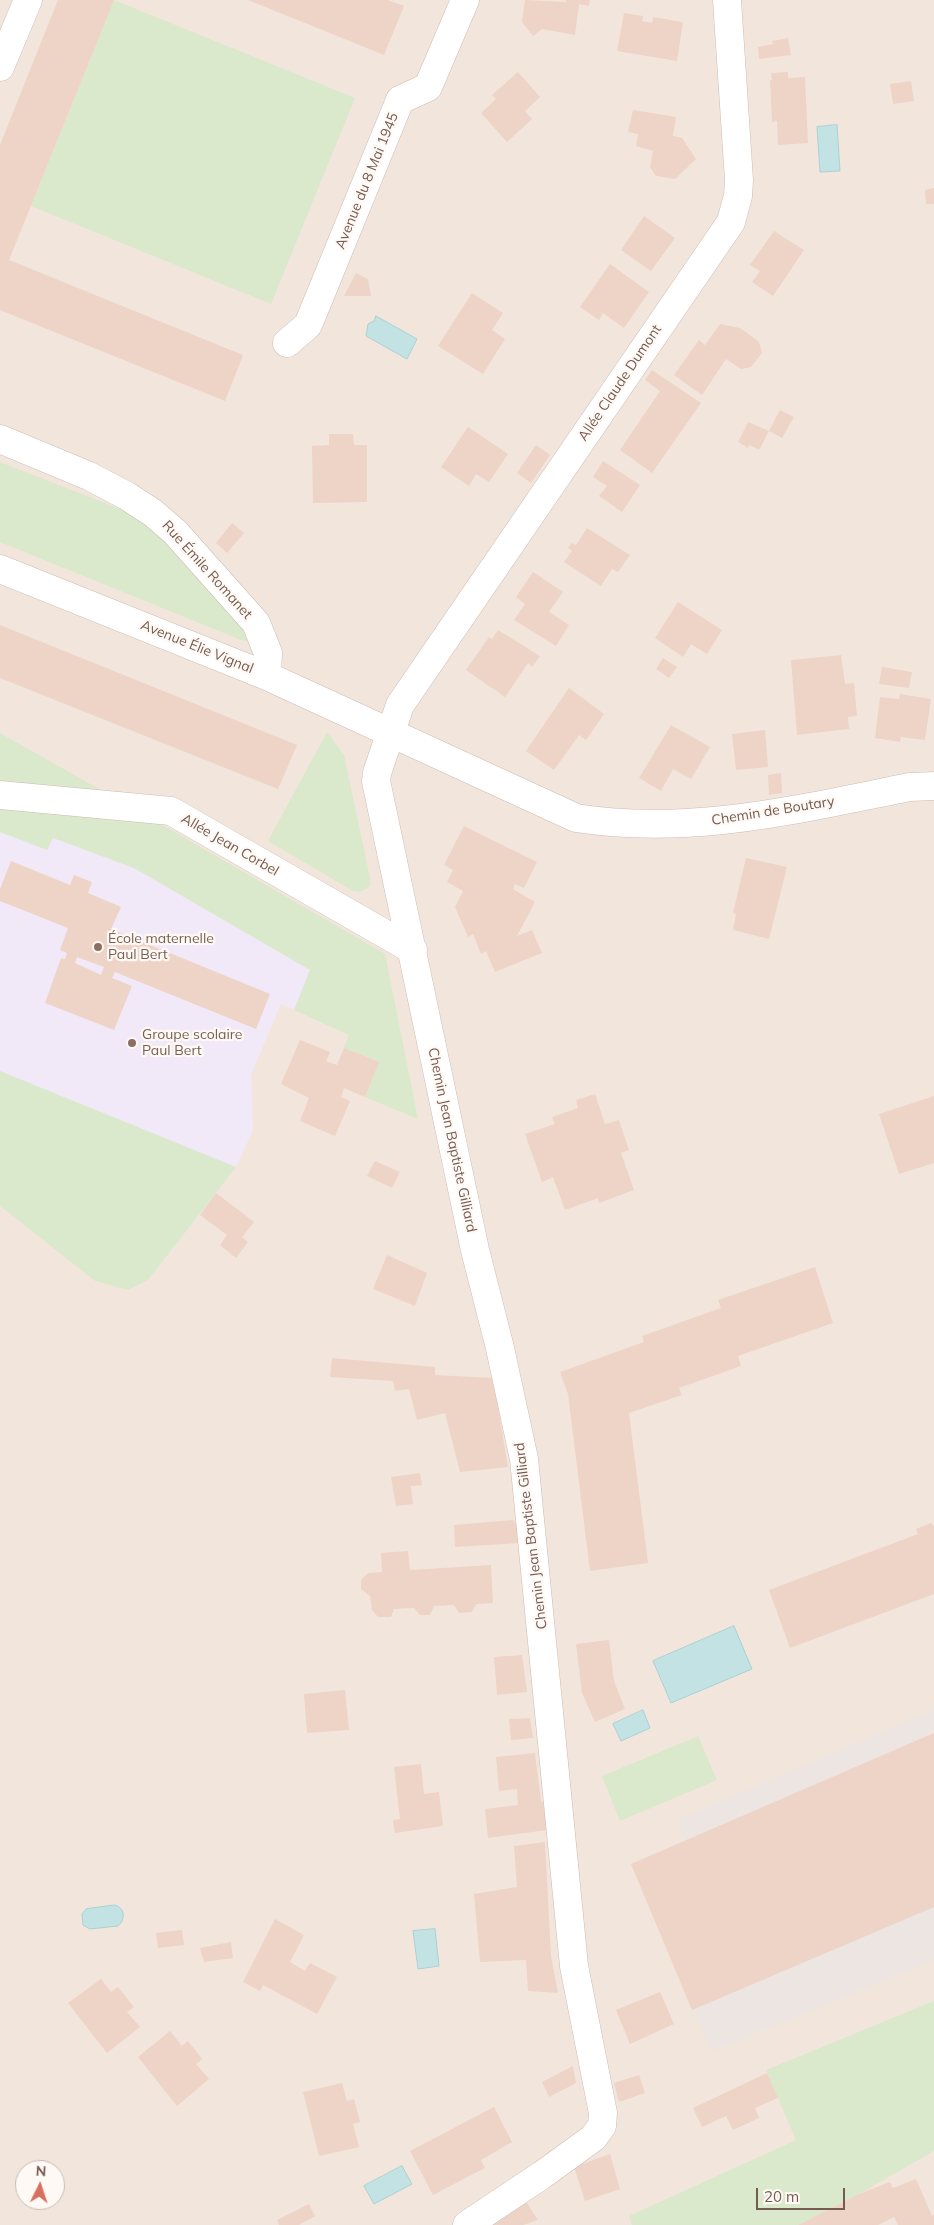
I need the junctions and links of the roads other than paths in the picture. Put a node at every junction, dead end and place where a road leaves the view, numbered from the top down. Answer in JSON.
{"nodes":[{"id":1,"x":28,"y":0,"type":"edge"},
{"id":2,"x":465,"y":0,"type":"edge"},
{"id":3,"x":727,"y":0,"type":"edge"},
{"id":4,"x":0,"y":67,"type":"edge"},
{"id":5,"x":287,"y":343,"type":"dead end"},
{"id":6,"x":0,"y":439,"type":"edge"},
{"id":7,"x":0,"y":569,"type":"edge"},
{"id":8,"x":267,"y":676,"type":"junction"},
{"id":9,"x":391,"y":732,"type":"junction"},
{"id":10,"x":934,"y":786,"type":"edge"},
{"id":11,"x":0,"y":795,"type":"edge"},
{"id":12,"x":413,"y":950,"type":"junction"},
{"id":13,"x":467,"y":2225,"type":"edge"}],
"edges":[{"from":1,"to":4,"type":"street"},
{"from":2,"to":5,"type":"street","name":"Avenue du 8 Mai 1945"},
{"from":3,"to":9,"type":"street","name":"Allée Claude Dumont"},
{"from":6,"to":8,"type":"street","name":"Rue Émile Romanet"},
{"from":7,"to":8,"type":"street","name":"Avenue Élie Vignal"},
{"from":8,"to":9,"type":"street","name":"Avenue Élie Vignal"},
{"from":9,"to":10,"type":"street","name":"Chemin de Boutary"},
{"from":9,"to":12,"type":"street","name":"Chemin Jean Baptiste Gilliard"},
{"from":11,"to":12,"type":"street","name":"Allée Jean Corbel"},
{"from":12,"to":13,"type":"street","name":"Chemin Jean Baptiste Gilliard"}]}
